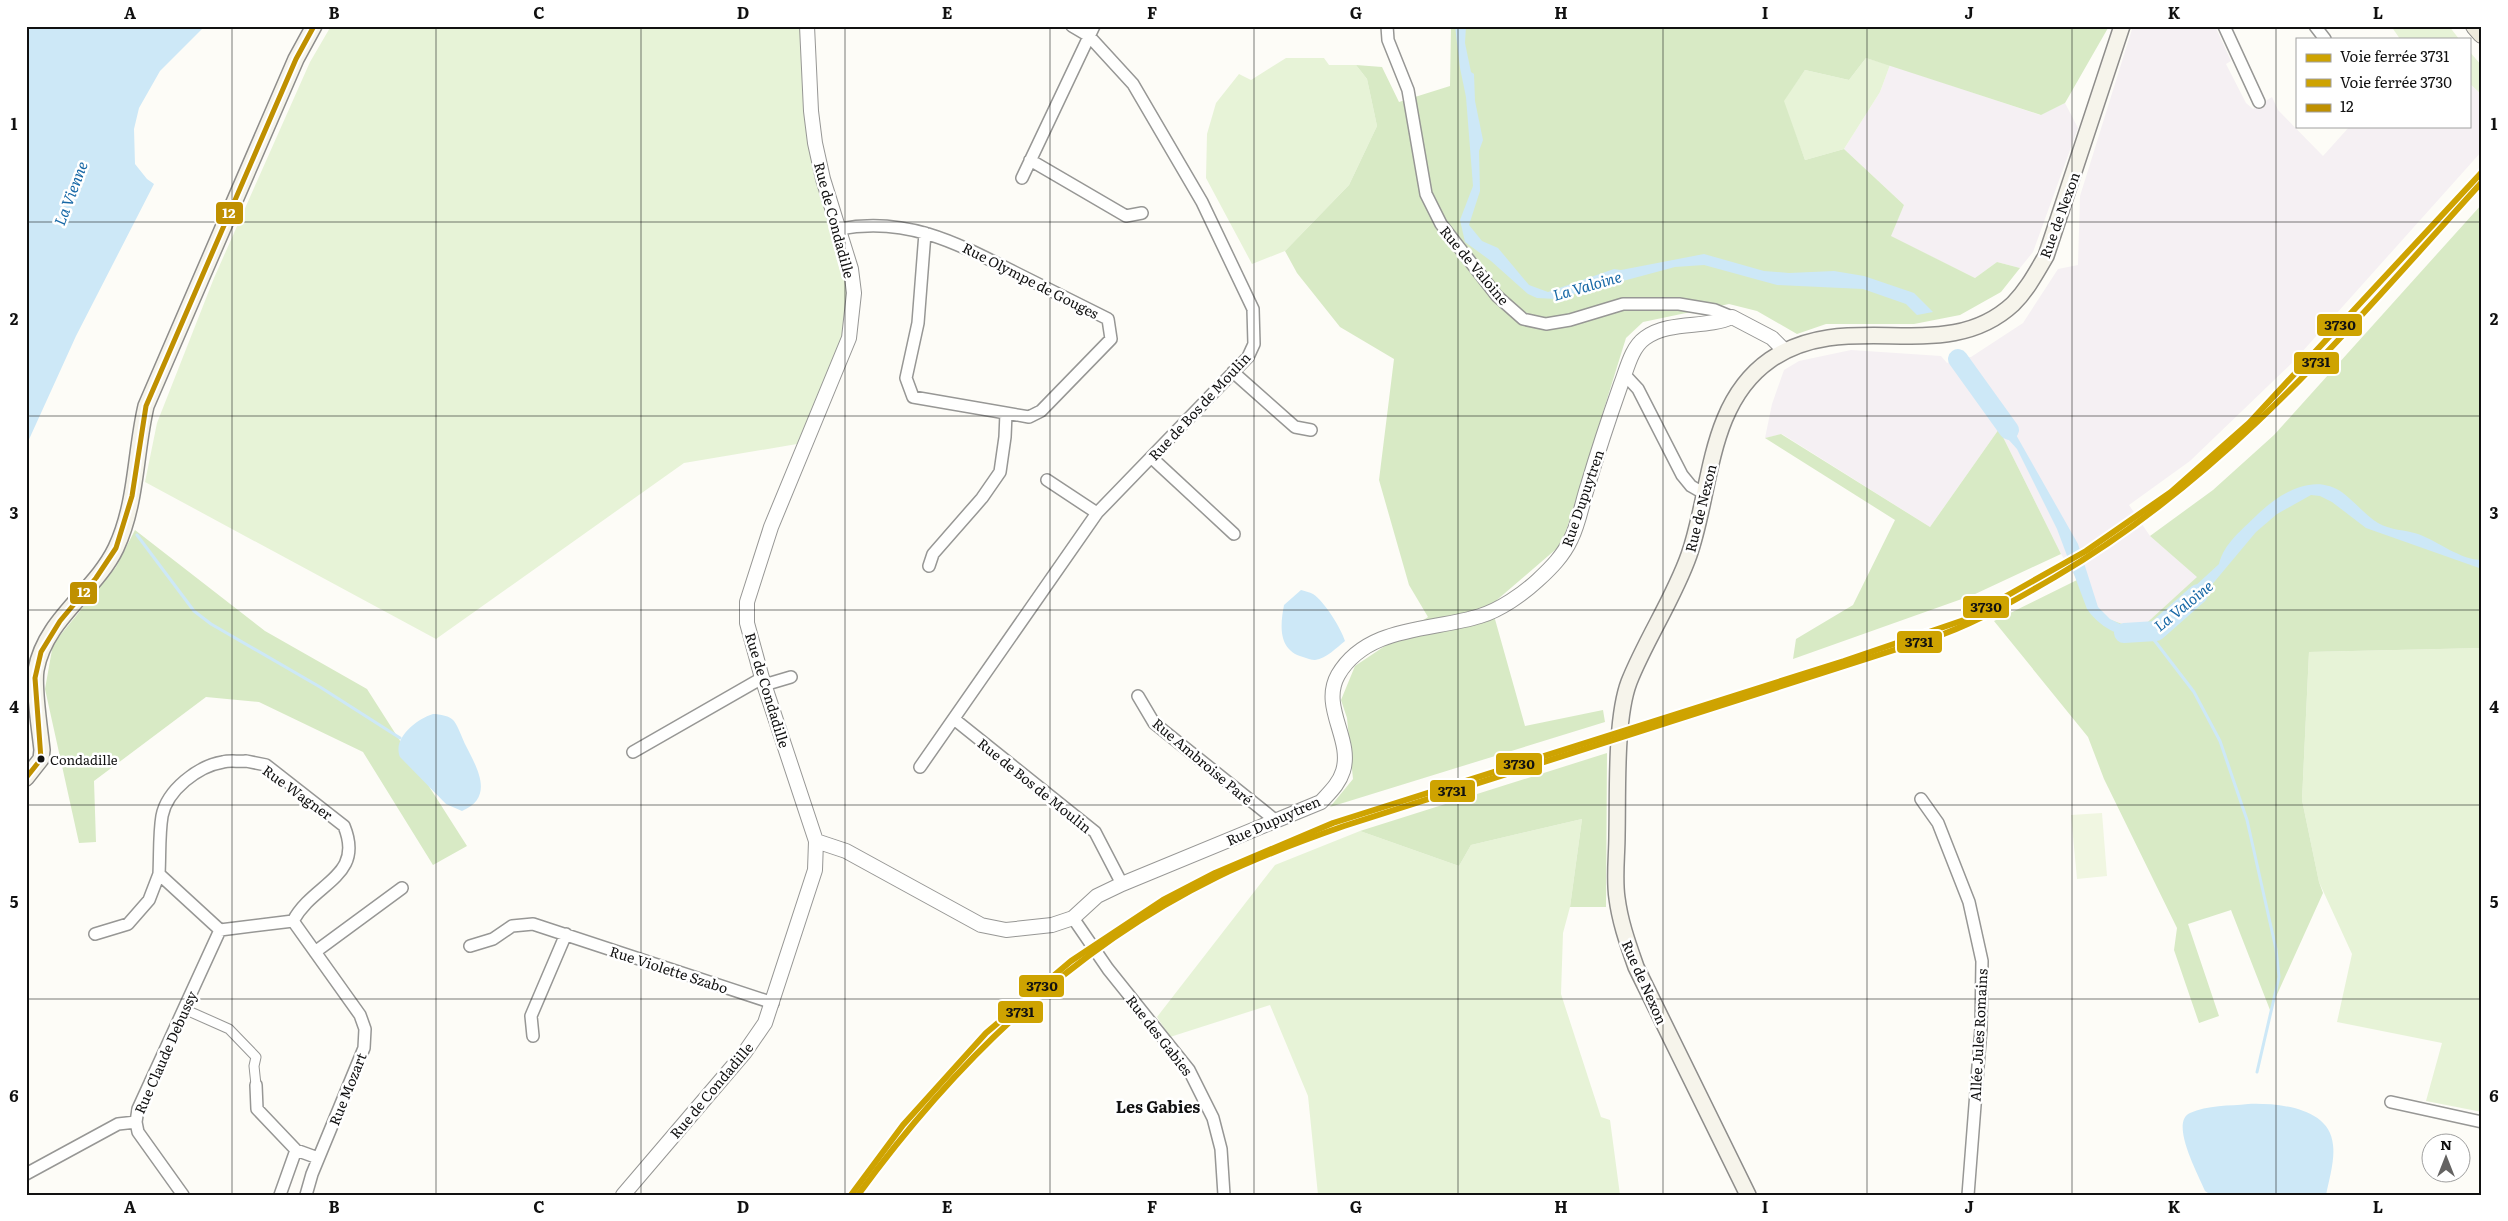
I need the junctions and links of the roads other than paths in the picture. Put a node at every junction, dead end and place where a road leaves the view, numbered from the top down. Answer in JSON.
{"nodes":[{"id":1,"x":314,"y":26,"type":"edge"},
{"id":2,"x":807,"y":26,"type":"edge"},
{"id":3,"x":1072,"y":26,"type":"edge"},
{"id":4,"x":1387,"y":26,"type":"edge"},
{"id":5,"x":2122,"y":26,"type":"edge"},
{"id":6,"x":2224,"y":26,"type":"edge"},
{"id":7,"x":2315,"y":26,"type":"edge"},
{"id":8,"x":2475,"y":26,"type":"edge"},
{"id":9,"x":1092,"y":31,"type":"edge"},
{"id":10,"x":2482,"y":34,"type":"edge"},
{"id":11,"x":2324,"y":38,"type":"edge"},
{"id":12,"x":2259,"y":102,"type":"dead end"},
{"id":13,"x":1030,"y":160,"type":"junction"},
{"id":14,"x":1022,"y":178,"type":"dead end"},
{"id":15,"x":1142,"y":213,"type":"dead end"},
{"id":16,"x":839,"y":229,"type":"junction"},
{"id":17,"x":925,"y":233,"type":"junction"},
{"id":18,"x":1732,"y":317,"type":"junction"},
{"id":19,"x":1785,"y":351,"type":"junction"},
{"id":20,"x":1233,"y":372,"type":"junction"},
{"id":21,"x":1625,"y":375,"type":"junction"},
{"id":22,"x":1006,"y":413,"type":"junction"},
{"id":23,"x":1311,"y":430,"type":"dead end"},
{"id":24,"x":1152,"y":458,"type":"junction"},
{"id":25,"x":1047,"y":480,"type":"dead end"},
{"id":26,"x":1705,"y":494,"type":"junction"},
{"id":27,"x":1098,"y":513,"type":"junction"},
{"id":28,"x":1234,"y":534,"type":"dead end"},
{"id":29,"x":929,"y":566,"type":"dead end"},
{"id":30,"x":791,"y":677,"type":"dead end"},
{"id":31,"x":763,"y":681,"type":"junction"},
{"id":32,"x":1138,"y":696,"type":"dead end"},
{"id":33,"x":954,"y":719,"type":"junction"},
{"id":34,"x":634,"y":752,"type":"dead end"},
{"id":35,"x":920,"y":767,"type":"dead end"},
{"id":36,"x":26,"y":778,"type":"edge"},
{"id":37,"x":1920,"y":799,"type":"dead end"},
{"id":38,"x":1274,"y":820,"type":"junction"},
{"id":39,"x":816,"y":841,"type":"junction"},
{"id":40,"x":159,"y":874,"type":"junction"},
{"id":41,"x":1122,"y":884,"type":"junction"},
{"id":42,"x":402,"y":888,"type":"dead end"},
{"id":43,"x":1073,"y":918,"type":"junction"},
{"id":44,"x":293,"y":921,"type":"junction"},
{"id":45,"x":220,"y":930,"type":"junction"},
{"id":46,"x":95,"y":934,"type":"dead end"},
{"id":47,"x":566,"y":934,"type":"junction"},
{"id":48,"x":470,"y":946,"type":"dead end"},
{"id":49,"x":315,"y":952,"type":"junction"},
{"id":50,"x":773,"y":1003,"type":"junction"},
{"id":51,"x":184,"y":1009,"type":"junction"},
{"id":52,"x":533,"y":1036,"type":"dead end"},
{"id":53,"x":256,"y":1085,"type":"joint"},
{"id":54,"x":2391,"y":1102,"type":"dead end"},
{"id":55,"x":136,"y":1122,"type":"junction"},
{"id":56,"x":2482,"y":1122,"type":"edge"},
{"id":57,"x":296,"y":1150,"type":"junction"},
{"id":58,"x":318,"y":1158,"type":"junction"},
{"id":59,"x":26,"y":1174,"type":"edge"},
{"id":60,"x":1746,"y":1191,"type":"edge"},
{"id":61,"x":183,"y":1195,"type":"edge"},
{"id":62,"x":280,"y":1195,"type":"edge"},
{"id":63,"x":306,"y":1195,"type":"edge"},
{"id":64,"x":623,"y":1195,"type":"edge"},
{"id":65,"x":1224,"y":1195,"type":"edge"},
{"id":66,"x":1968,"y":1195,"type":"edge"}],
"edges":[{"from":1,"to":36,"type":"main road"},
{"from":2,"to":16,"type":"street","name":"Rue de Condadille"},
{"from":3,"to":9,"type":"street","name":"Rue de Bos de Moulin"},
{"from":4,"to":18,"type":"street","name":"Rue de Valoine"},
{"from":5,"to":19,"type":"main road","name":"Rue de Nexon"},
{"from":6,"to":12,"type":"street"},
{"from":7,"to":11,"type":"street"},
{"from":8,"to":10,"type":"main road"},
{"from":9,"to":13,"type":"street"},
{"from":9,"to":20,"type":"street","name":"Rue de Bos de Moulin"},
{"from":13,"to":14,"type":"street"},
{"from":13,"to":15,"type":"street"},
{"from":16,"to":17,"type":"street","name":"Rue Olympe de Gouges"},
{"from":16,"to":31,"type":"street","name":"Rue de Condadille"},
{"from":17,"to":22,"type":"street","name":"Rue Olympe de Gouges"},
{"from":17,"to":22,"type":"street","name":"Rue Olympe de Gouges"},
{"from":18,"to":19,"type":"street","name":"Rue de Valoine"},
{"from":18,"to":21,"type":"street","name":"Rue Dupuytren"},
{"from":19,"to":26,"type":"main road","name":"Rue de Nexon"},
{"from":20,"to":23,"type":"street"},
{"from":20,"to":24,"type":"street","name":"Rue de Bos de Moulin"},
{"from":21,"to":26,"type":"street"},
{"from":21,"to":38,"type":"street","name":"Rue Dupuytren"},
{"from":22,"to":29,"type":"street"},
{"from":24,"to":27,"type":"street","name":"Rue de Bos de Moulin"},
{"from":24,"to":28,"type":"street"},
{"from":25,"to":27,"type":"street"},
{"from":26,"to":60,"type":"main road","name":"Rue de Nexon"},
{"from":27,"to":33,"type":"street","name":"Rue de Bos de Moulin"},
{"from":30,"to":31,"type":"street"},
{"from":31,"to":34,"type":"street"},
{"from":31,"to":39,"type":"street","name":"Rue de Condadille"},
{"from":32,"to":38,"type":"street","name":"Rue Ambroise Paré"},
{"from":33,"to":35,"type":"street","name":"Rue de Bos de Moulin"},
{"from":33,"to":41,"type":"street","name":"Rue de Bos de Moulin"},
{"from":37,"to":66,"type":"street","name":"Allée Jules Romains"},
{"from":38,"to":41,"type":"street","name":"Rue Dupuytren"},
{"from":39,"to":43,"type":"street","name":"Rue Dupuytren"},
{"from":39,"to":50,"type":"street","name":"Rue de Condadille"},
{"from":40,"to":44,"type":"street","name":"Rue Wagner"},
{"from":40,"to":45,"type":"street"},
{"from":40,"to":46,"type":"street","name":"Rue Wagner"},
{"from":41,"to":43,"type":"street","name":"Rue Dupuytren"},
{"from":42,"to":49,"type":"street"},
{"from":43,"to":65,"type":"street","name":"Rue des Gabies"},
{"from":44,"to":45,"type":"street"},
{"from":44,"to":49,"type":"street","name":"Rue Mozart"},
{"from":45,"to":51,"type":"street","name":"Rue Claude Debussy"},
{"from":47,"to":48,"type":"street","name":"Rue Violette Szabo"},
{"from":47,"to":50,"type":"street","name":"Rue Violette Szabo"},
{"from":47,"to":52,"type":"street"},
{"from":49,"to":58,"type":"street","name":"Rue Mozart"},
{"from":50,"to":64,"type":"street","name":"Rue de Condadille"},
{"from":51,"to":53,"type":"street"},
{"from":51,"to":55,"type":"street","name":"Rue Claude Debussy"},
{"from":53,"to":57,"type":"street"},
{"from":54,"to":56,"type":"street"},
{"from":55,"to":59,"type":"street"},
{"from":55,"to":61,"type":"street","name":"Rue Claude Debussy"},
{"from":57,"to":58,"type":"street"},
{"from":57,"to":62,"type":"street"},
{"from":58,"to":63,"type":"street","name":"Rue Mozart"}]}
